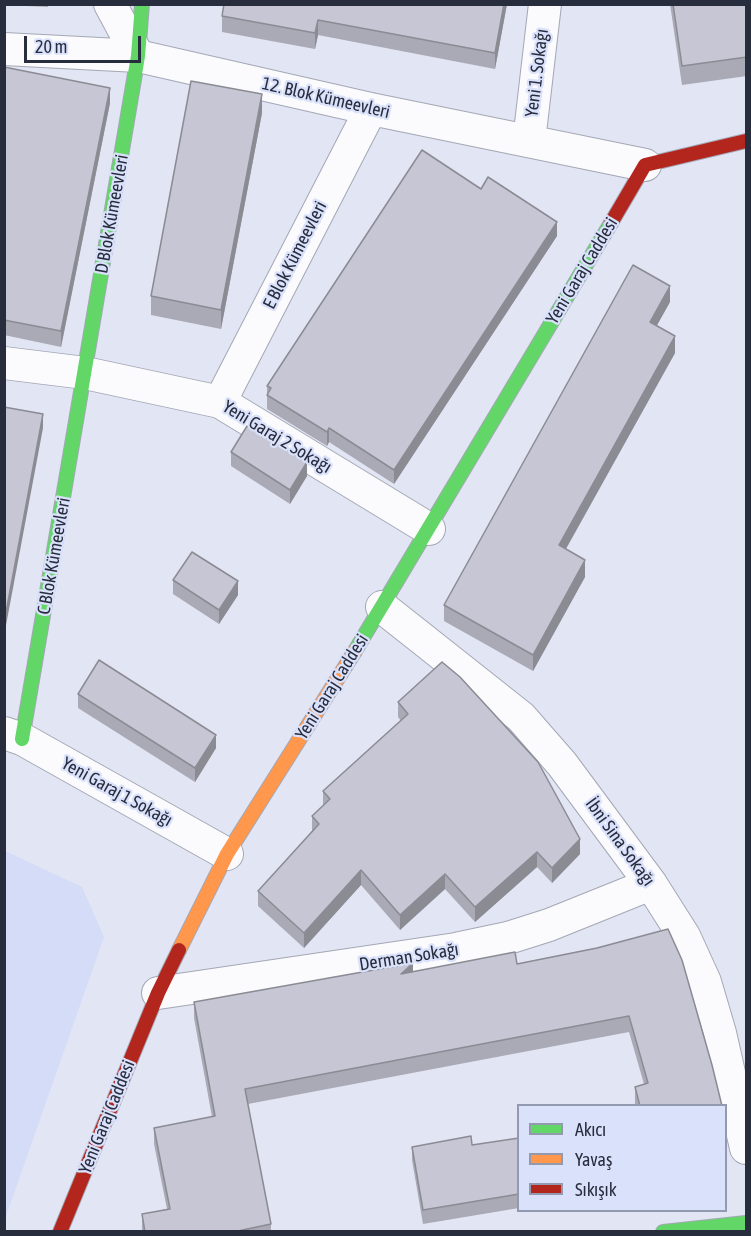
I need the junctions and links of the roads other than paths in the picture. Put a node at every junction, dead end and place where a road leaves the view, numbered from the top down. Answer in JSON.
{"nodes":[{"id":1,"x":110,"y":4,"type":"edge"},
{"id":2,"x":142,"y":4,"type":"edge"},
{"id":3,"x":545,"y":4,"type":"edge"},
{"id":4,"x":4,"y":49,"type":"edge"},
{"id":5,"x":138,"y":56,"type":"junction"},
{"id":6,"x":370,"y":109,"type":"junction"},
{"id":7,"x":529,"y":141,"type":"junction"},
{"id":8,"x":747,"y":141,"type":"edge"},
{"id":9,"x":645,"y":165,"type":"junction"},
{"id":10,"x":4,"y":363,"type":"edge"},
{"id":11,"x":85,"y":373,"type":"junction"},
{"id":12,"x":220,"y":402,"type":"junction"},
{"id":13,"x":429,"y":529,"type":"junction"},
{"id":14,"x":382,"y":607,"type":"junction"},
{"id":15,"x":14,"y":736,"type":"edge"},
{"id":16,"x":227,"y":854,"type":"junction"},
{"id":17,"x":651,"y":884,"type":"junction"},
{"id":18,"x":158,"y":993,"type":"junction"},
{"id":19,"x":747,"y":1148,"type":"edge"},
{"id":20,"x":747,"y":1223,"type":"edge"},
{"id":21,"x":707,"y":1229,"type":"edge"},
{"id":22,"x":60,"y":1232,"type":"edge"},
{"id":23,"x":663,"y":1232,"type":"edge"}],
"edges":[{"from":1,"to":5,"type":"street"},
{"from":2,"to":5,"type":"street","name":"D Blok Kümeevleri"},
{"from":3,"to":7,"type":"street","name":"Yeni 1. Sokağı"},
{"from":4,"to":5,"type":"street","name":"12. Blok Kümeevleri"},
{"from":5,"to":6,"type":"street","name":"12. Blok Kümeevleri"},
{"from":5,"to":11,"type":"street","name":"D Blok Kümeevleri"},
{"from":6,"to":7,"type":"street","name":"12. Blok Kümeevleri"},
{"from":6,"to":12,"type":"street","name":"E Blok Kümeevleri"},
{"from":7,"to":9,"type":"street","name":"12. Blok Kümeevleri"},
{"from":8,"to":9,"type":"street"},
{"from":9,"to":13,"type":"street","name":"Yeni Garaj Caddesi"},
{"from":10,"to":11,"type":"street","name":"Yeni Garaj 2 Sokağı"},
{"from":11,"to":12,"type":"street","name":"Yeni Garaj 2 Sokağı"},
{"from":11,"to":15,"type":"street","name":"C Blok Kümeevleri"},
{"from":12,"to":13,"type":"street","name":"Yeni Garaj 2 Sokağı"},
{"from":13,"to":14,"type":"street","name":"Yeni Garaj Caddesi"},
{"from":14,"to":16,"type":"street","name":"Yeni Garaj Caddesi"},
{"from":14,"to":17,"type":"street","name":"İbni Sina Sokağı"},
{"from":15,"to":16,"type":"street","name":"Yeni Garaj 1 Sokağı"},
{"from":16,"to":18,"type":"street","name":"Yeni Garaj Caddesi"},
{"from":17,"to":18,"type":"street","name":"Derman Sokağı"},
{"from":17,"to":19,"type":"street","name":"İbni Sina Sokağı"},
{"from":18,"to":22,"type":"street","name":"Yeni Garaj Caddesi"},
{"from":20,"to":21,"type":"street"},
{"from":21,"to":23,"type":"street"}]}
